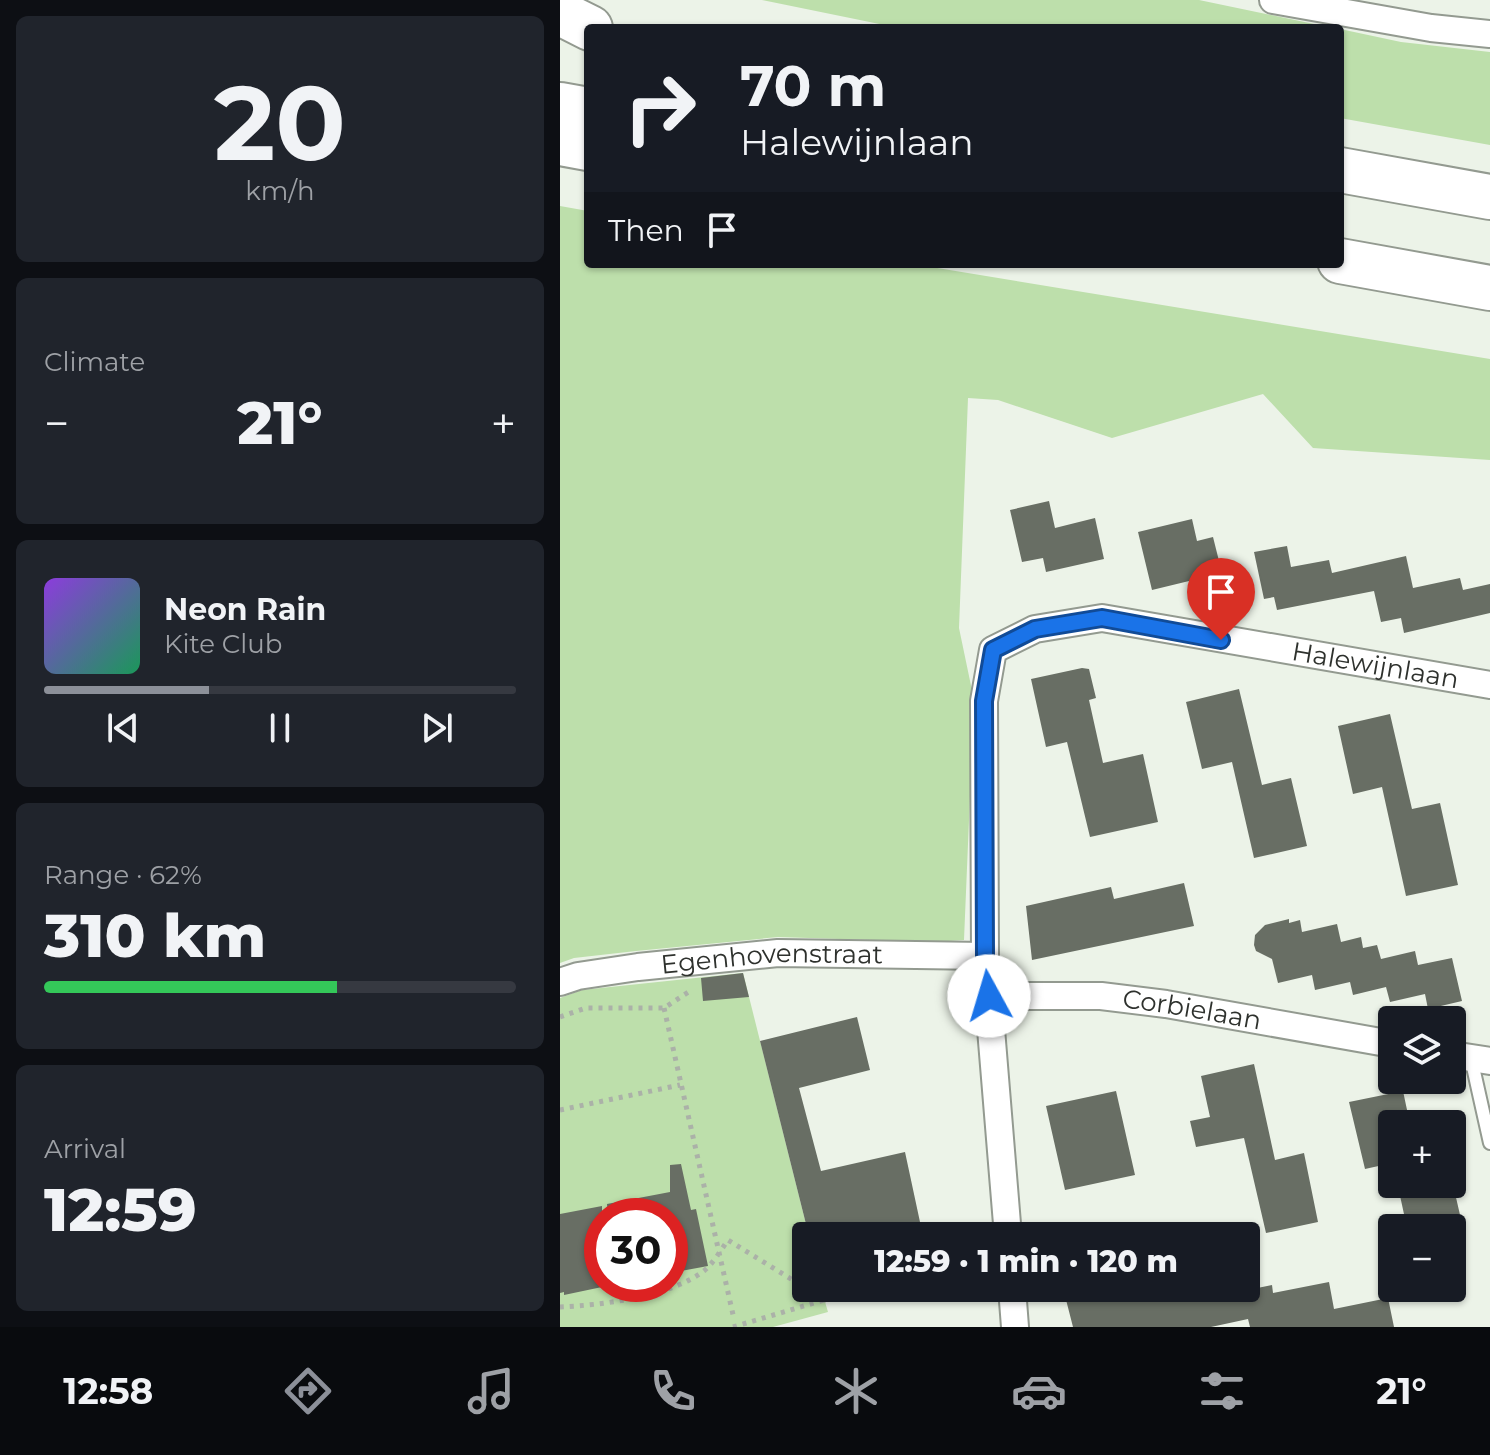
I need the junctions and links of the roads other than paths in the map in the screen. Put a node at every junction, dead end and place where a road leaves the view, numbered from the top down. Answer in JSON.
{"nodes":[{"id":1,"x":1273,"y":0,"type":"edge"},
{"id":2,"x":560,"y":13,"type":"edge"},
{"id":3,"x":584,"y":25,"type":"edge"},
{"id":4,"x":1490,"y":34,"type":"edge"},
{"id":5,"x":560,"y":39,"type":"edge"},
{"id":6,"x":584,"y":42,"type":"edge"},
{"id":7,"x":560,"y":105,"type":"edge"},
{"id":8,"x":584,"y":109,"type":"edge"},
{"id":9,"x":560,"y":143,"type":"edge"},
{"id":10,"x":584,"y":147,"type":"edge"},
{"id":11,"x":1344,"y":171,"type":"edge"},
{"id":12,"x":1490,"y":197,"type":"edge"},
{"id":13,"x":1344,"y":262,"type":"edge"},
{"id":14,"x":1490,"y":288,"type":"edge"},
{"id":15,"x":1490,"y":685,"type":"edge"},
{"id":16,"x":985,"y":956,"type":"junction"},
{"id":17,"x":560,"y":982,"type":"edge"},
{"id":18,"x":989,"y":996,"type":"junction"},
{"id":19,"x":1378,"y":1042,"type":"edge"},
{"id":20,"x":1471,"y":1058,"type":"edge"},
{"id":21,"x":1490,"y":1143,"type":"edge"},
{"id":22,"x":1007,"y":1222,"type":"edge"},
{"id":23,"x":1013,"y":1302,"type":"edge"},
{"id":24,"x":1015,"y":1327,"type":"edge"}],
"edges":[{"from":1,"to":4,"type":"street"},
{"from":2,"to":3,"type":"highway"},
{"from":5,"to":6,"type":"highway"},
{"from":7,"to":8,"type":"highway"},
{"from":9,"to":10,"type":"highway"},
{"from":11,"to":12,"type":"highway"},
{"from":13,"to":14,"type":"highway"},
{"from":15,"to":16,"type":"street","name":"Halewijnlaan"},
{"from":16,"to":17,"type":"street","name":"Egenhovenstraat"},
{"from":16,"to":18,"type":"street","name":"Halewijnlaan"},
{"from":18,"to":19,"type":"street","name":"Corbielaan"},
{"from":18,"to":22,"type":"street","name":"Halewijnlaan"},
{"from":20,"to":21,"type":"lane"},
{"from":23,"to":24,"type":"street"}]}
